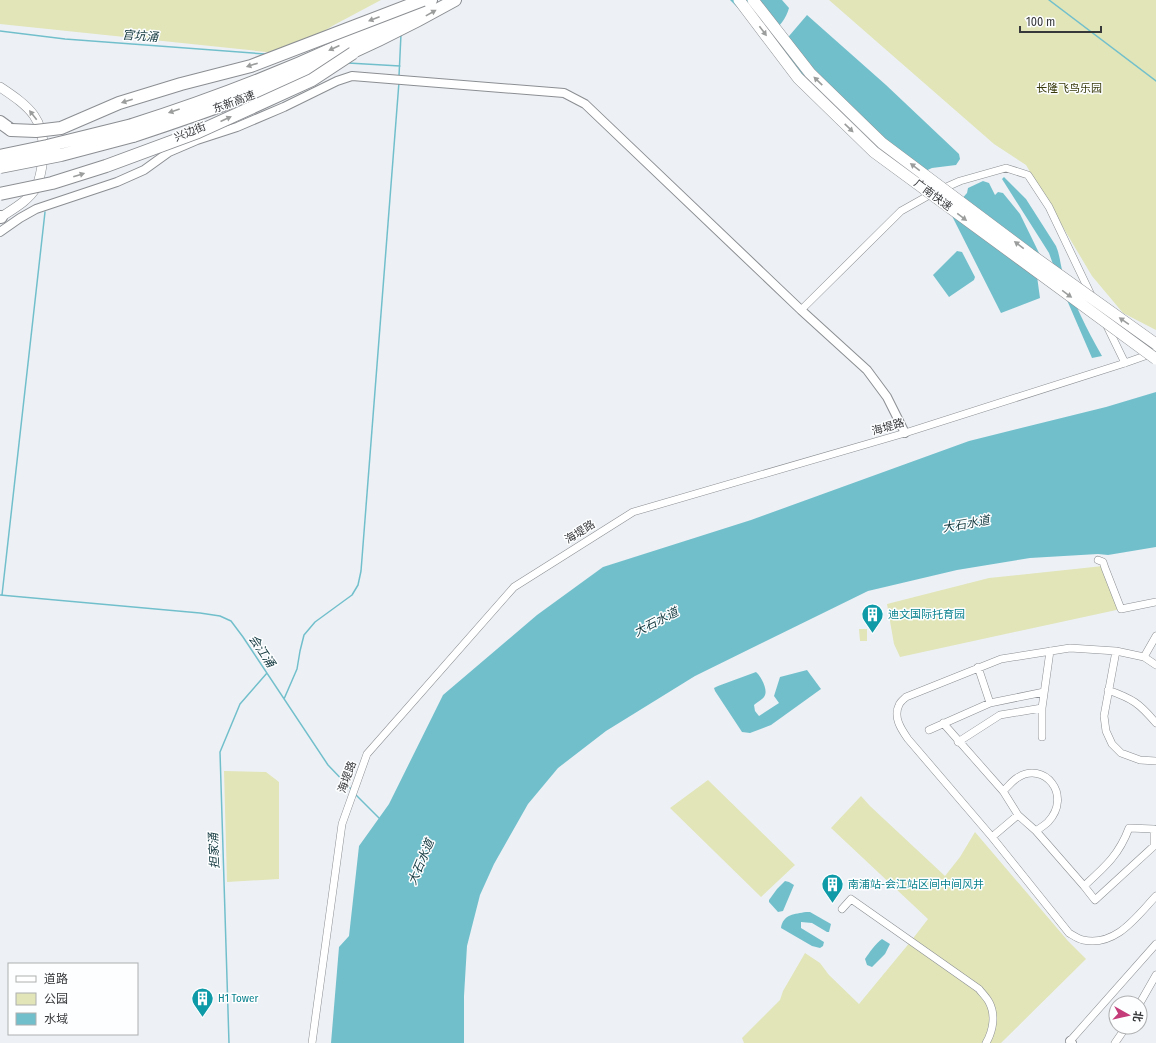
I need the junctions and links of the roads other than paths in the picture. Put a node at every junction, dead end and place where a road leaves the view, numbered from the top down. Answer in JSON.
{"nodes":[{"id":1,"x":423,"y":0,"type":"edge"},
{"id":2,"x":431,"y":0,"type":"edge"},
{"id":3,"x":455,"y":0,"type":"edge"},
{"id":4,"x":739,"y":0,"type":"edge"},
{"id":5,"x":753,"y":0,"type":"edge"},
{"id":6,"x":353,"y":53,"type":"junction"},
{"id":7,"x":0,"y":87,"type":"edge"},
{"id":8,"x":0,"y":124,"type":"edge"},
{"id":9,"x":133,"y":131,"type":"junction"},
{"id":10,"x":0,"y":156,"type":"edge"},
{"id":11,"x":0,"y":167,"type":"edge"},
{"id":12,"x":52,"y":183,"type":"junction"},
{"id":13,"x":0,"y":188,"type":"edge"},
{"id":14,"x":0,"y":194,"type":"edge"},
{"id":15,"x":0,"y":217,"type":"edge"},
{"id":16,"x":3,"y":230,"type":"edge"},
{"id":17,"x":801,"y":310,"type":"junction"},
{"id":18,"x":1156,"y":344,"type":"edge"},
{"id":19,"x":1156,"y":352,"type":"edge"},
{"id":20,"x":1156,"y":359,"type":"edge"},
{"id":21,"x":1125,"y":363,"type":"junction"},
{"id":22,"x":905,"y":433,"type":"junction"},
{"id":23,"x":1098,"y":560,"type":"dead end"},
{"id":24,"x":1156,"y":602,"type":"edge"},
{"id":25,"x":1156,"y":636,"type":"edge"},
{"id":26,"x":1050,"y":651,"type":"junction"},
{"id":27,"x":1116,"y":651,"type":"junction"},
{"id":28,"x":1144,"y":657,"type":"junction"},
{"id":29,"x":1156,"y":665,"type":"edge"},
{"id":30,"x":978,"y":667,"type":"junction"},
{"id":31,"x":1108,"y":690,"type":"junction"},
{"id":32,"x":1044,"y":692,"type":"junction"},
{"id":33,"x":990,"y":703,"type":"junction"},
{"id":34,"x":1042,"y":708,"type":"junction"},
{"id":35,"x":1153,"y":714,"type":"edge"},
{"id":36,"x":1156,"y":723,"type":"edge"},
{"id":37,"x":943,"y":724,"type":"junction"},
{"id":38,"x":929,"y":730,"type":"dead end"},
{"id":39,"x":1042,"y":737,"type":"dead end"},
{"id":40,"x":958,"y":742,"type":"junction"},
{"id":41,"x":1156,"y":761,"type":"edge"},
{"id":42,"x":1004,"y":791,"type":"junction"},
{"id":43,"x":1018,"y":815,"type":"junction"},
{"id":44,"x":1036,"y":831,"type":"junction"},
{"id":45,"x":992,"y":837,"type":"junction"},
{"id":46,"x":1155,"y":846,"type":"edge"},
{"id":47,"x":1084,"y":886,"type":"junction"},
{"id":48,"x":1156,"y":896,"type":"edge"},
{"id":49,"x":842,"y":909,"type":"dead end"},
{"id":50,"x":1156,"y":944,"type":"edge"},
{"id":51,"x":1156,"y":975,"type":"edge"},
{"id":52,"x":1145,"y":995,"type":"edge"},
{"id":53,"x":1071,"y":1042,"type":"edge"},
{"id":54,"x":312,"y":1043,"type":"edge"},
{"id":55,"x":986,"y":1043,"type":"edge"}],
"edges":[{"from":1,"to":8,"type":"highway","one_way":true,"bridge":true},
{"from":2,"to":9,"type":"highway","name":"东新高速","one_way":true},
{"from":6,"to":3,"type":"highway","name":"东新高速","one_way":true},
{"from":4,"to":20,"type":"highway","name":"广南快速","one_way":true,"bridge":true},
{"from":18,"to":5,"type":"highway","name":"广南快速","one_way":true,"bridge":true},
{"from":6,"to":9,"type":"highway","name":"东新高速"},
{"from":12,"to":6,"type":"highway","one_way":true,"bridge":true},
{"from":15,"to":7,"type":"main road","one_way":true},
{"from":9,"to":10,"type":"highway","name":"东新高速","bridge":true},
{"from":9,"to":11,"type":"highway","name":"东新高速","bridge":true},
{"from":12,"to":13,"type":"highway","bridge":true},
{"from":12,"to":14,"type":"highway","bridge":true},
{"from":16,"to":17,"type":"street","name":"兴边街"},
{"from":17,"to":21,"type":"street"},
{"from":17,"to":22,"type":"street","name":"兴边街"},
{"from":19,"to":21,"type":"street","name":"海堤路"},
{"from":21,"to":22,"type":"street","name":"海堤路"},
{"from":22,"to":54,"type":"street","name":"海堤路"},
{"from":23,"to":24,"type":"street"},
{"from":25,"to":28,"type":"street"},
{"from":26,"to":27,"type":"street"},
{"from":26,"to":30,"type":"street"},
{"from":26,"to":32,"type":"street"},
{"from":27,"to":28,"type":"street"},
{"from":27,"to":31,"type":"street"},
{"from":28,"to":29,"type":"street"},
{"from":30,"to":33,"type":"street"},
{"from":30,"to":45,"type":"street"},
{"from":31,"to":35,"type":"street"},
{"from":31,"to":41,"type":"street"},
{"from":32,"to":33,"type":"street"},
{"from":32,"to":34,"type":"street"},
{"from":33,"to":37,"type":"street"},
{"from":34,"to":39,"type":"street"},
{"from":34,"to":40,"type":"street"},
{"from":35,"to":36,"type":"street"},
{"from":37,"to":38,"type":"street"},
{"from":37,"to":40,"type":"street"},
{"from":40,"to":42,"type":"street"},
{"from":42,"to":43,"type":"street"},
{"from":42,"to":44,"type":"street"},
{"from":43,"to":44,"type":"street"},
{"from":43,"to":45,"type":"street"},
{"from":44,"to":47,"type":"street"},
{"from":45,"to":48,"type":"street"},
{"from":46,"to":47,"type":"street"},
{"from":46,"to":47,"type":"street"},
{"from":49,"to":55,"type":"street"},
{"from":50,"to":53,"type":"street"},
{"from":51,"to":52,"type":"street"}]}
